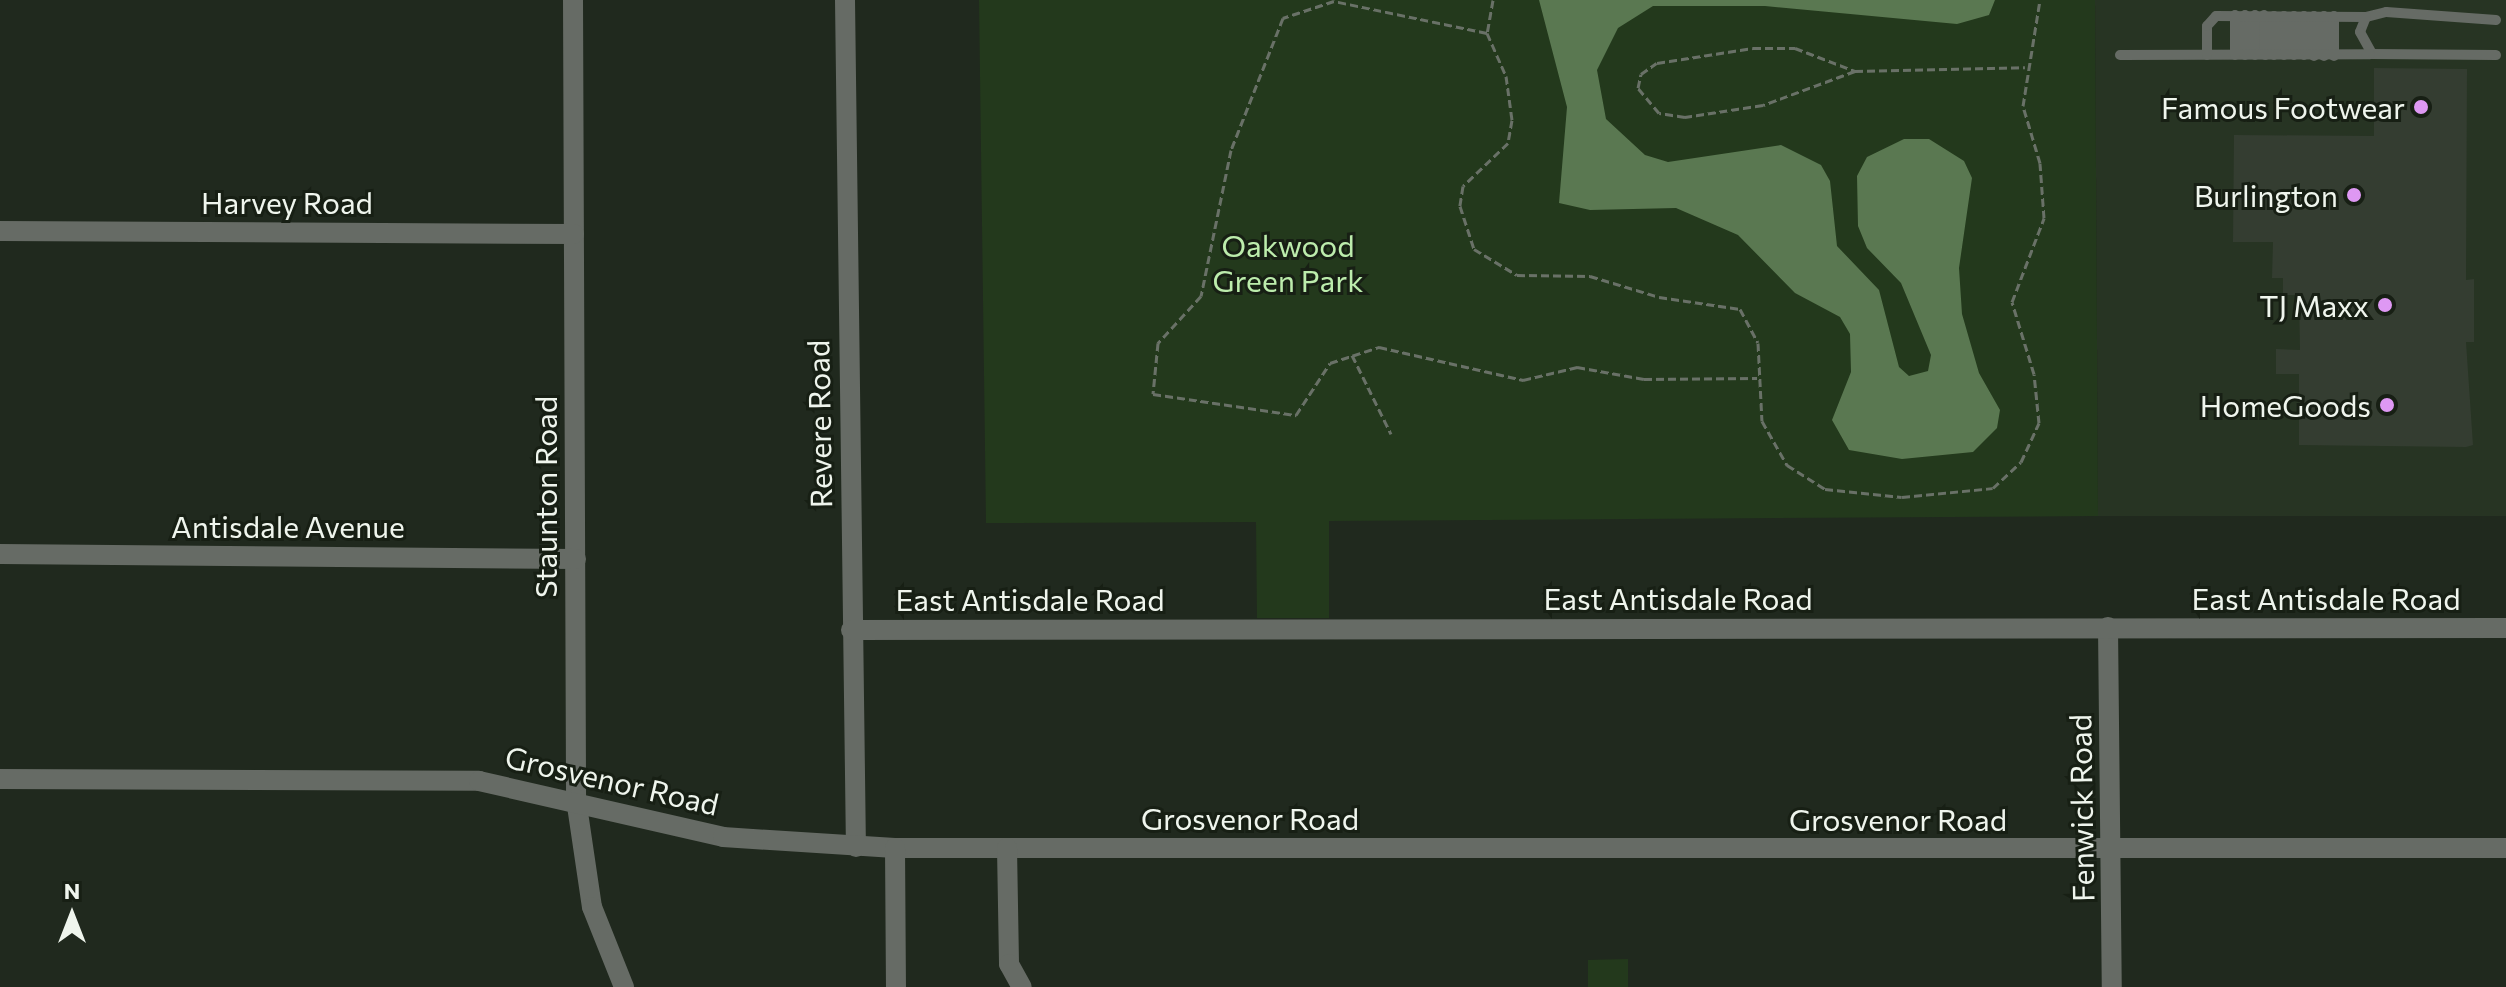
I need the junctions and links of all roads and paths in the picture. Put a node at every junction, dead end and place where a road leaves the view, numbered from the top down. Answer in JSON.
{"nodes":[{"id":1,"x":573,"y":0,"type":"edge"},
{"id":2,"x":845,"y":0,"type":"edge"},
{"id":3,"x":1493,"y":0,"type":"edge"},
{"id":4,"x":2040,"y":0,"type":"edge"},
{"id":5,"x":2284,"y":16,"type":"junction"},
{"id":6,"x":2366,"y":17,"type":"junction"},
{"id":7,"x":2496,"y":20,"type":"dead end"},
{"id":8,"x":1487,"y":33,"type":"junction"},
{"id":9,"x":2372,"y":54,"type":"junction"},
{"id":10,"x":2120,"y":55,"type":"dead end"},
{"id":11,"x":2207,"y":55,"type":"junction"},
{"id":12,"x":2496,"y":55,"type":"dead end"},
{"id":13,"x":2284,"y":56,"type":"junction"},
{"id":14,"x":2025,"y":67,"type":"junction"},
{"id":15,"x":1855,"y":71,"type":"junction"},
{"id":16,"x":0,"y":231,"type":"edge"},
{"id":17,"x":574,"y":234,"type":"junction"},
{"id":18,"x":1351,"y":354,"type":"junction"},
{"id":19,"x":1757,"y":378,"type":"junction"},
{"id":20,"x":1391,"y":434,"type":"dead end"},
{"id":21,"x":0,"y":554,"type":"edge"},
{"id":22,"x":576,"y":559,"type":"junction"},
{"id":23,"x":2108,"y":627,"type":"junction"},
{"id":24,"x":2506,"y":628,"type":"edge"},
{"id":25,"x":851,"y":630,"type":"junction"},
{"id":26,"x":0,"y":779,"type":"edge"},
{"id":27,"x":576,"y":799,"type":"junction"},
{"id":28,"x":856,"y":847,"type":"junction"},
{"id":29,"x":895,"y":848,"type":"junction"},
{"id":30,"x":1007,"y":848,"type":"junction"},
{"id":31,"x":2506,"y":848,"type":"edge"},
{"id":32,"x":2112,"y":849,"type":"junction"},
{"id":33,"x":624,"y":987,"type":"edge"},
{"id":34,"x":896,"y":987,"type":"edge"},
{"id":35,"x":1022,"y":987,"type":"edge"},
{"id":36,"x":2112,"y":987,"type":"edge"}],
"edges":[{"from":1,"to":17,"type":"street","name":"Staunton Road"},
{"from":2,"to":25,"type":"street","name":"Revere Road"},
{"from":3,"to":8,"type":"path"},
{"from":4,"to":14,"type":"path"},
{"from":5,"to":6,"type":"lane"},
{"from":5,"to":11,"type":"lane"},
{"from":5,"to":13,"type":"lane"},
{"from":5,"to":13,"type":"lane"},
{"from":5,"to":13,"type":"lane"},
{"from":5,"to":13,"type":"lane"},
{"from":5,"to":13,"type":"lane"},
{"from":5,"to":13,"type":"lane"},
{"from":6,"to":7,"type":"lane"},
{"from":6,"to":9,"type":"lane"},
{"from":8,"to":18,"type":"path"},
{"from":8,"to":19,"type":"path"},
{"from":9,"to":12,"type":"lane"},
{"from":9,"to":13,"type":"lane"},
{"from":10,"to":11,"type":"lane"},
{"from":11,"to":13,"type":"lane"},
{"from":14,"to":15,"type":"path"},
{"from":14,"to":19,"type":"path"},
{"from":15,"to":15,"type":"path"},
{"from":16,"to":17,"type":"street","name":"Harvey Road"},
{"from":17,"to":22,"type":"street","name":"Staunton Road"},
{"from":18,"to":19,"type":"path"},
{"from":18,"to":20,"type":"path"},
{"from":21,"to":22,"type":"street","name":"Antisdale Avenue"},
{"from":22,"to":27,"type":"street","name":"Staunton Road"},
{"from":23,"to":24,"type":"street","name":"East Antisdale Road"},
{"from":23,"to":25,"type":"street","name":"East Antisdale Road"},
{"from":23,"to":32,"type":"street","name":"Fenwick Road"},
{"from":25,"to":28,"type":"street","name":"Revere Road"},
{"from":26,"to":27,"type":"street","name":"Grosvenor Road"},
{"from":27,"to":28,"type":"street","name":"Grosvenor Road"},
{"from":27,"to":33,"type":"street","name":"Staunton Road"},
{"from":28,"to":29,"type":"street","name":"Grosvenor Road"},
{"from":29,"to":30,"type":"street","name":"Grosvenor Road"},
{"from":29,"to":34,"type":"street"},
{"from":30,"to":32,"type":"street","name":"Grosvenor Road"},
{"from":30,"to":35,"type":"street"},
{"from":31,"to":32,"type":"street","name":"Grosvenor Road"},
{"from":32,"to":36,"type":"street","name":"Fenwick Road"}]}
